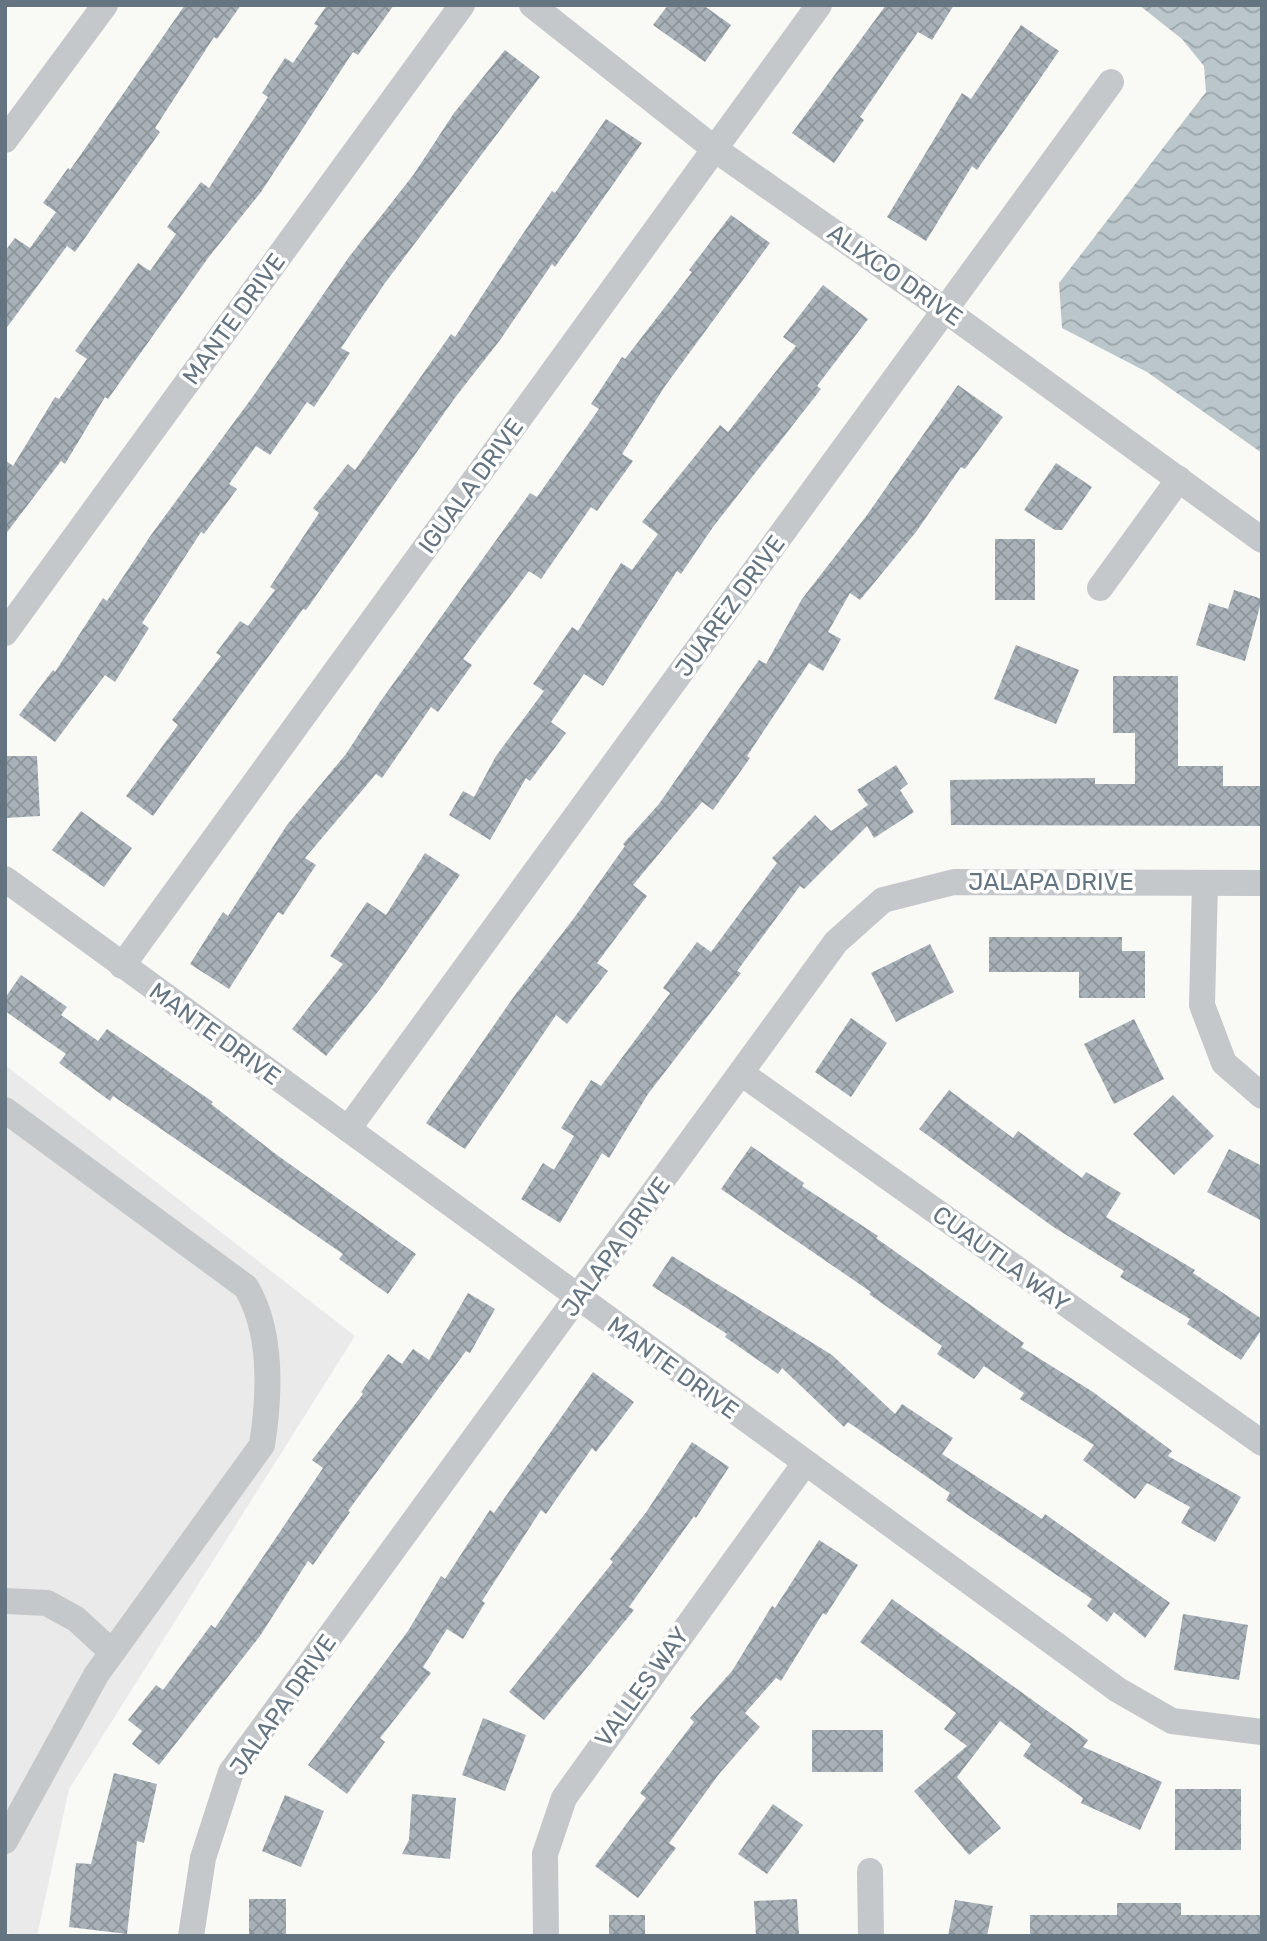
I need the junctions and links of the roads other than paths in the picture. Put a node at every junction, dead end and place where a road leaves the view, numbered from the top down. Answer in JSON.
{"nodes":[{"id":1,"x":105,"y":5,"type":"edge"},
{"id":2,"x":462,"y":5,"type":"edge"},
{"id":3,"x":532,"y":5,"type":"edge"},
{"id":4,"x":819,"y":5,"type":"edge"},
{"id":5,"x":1111,"y":82,"type":"dead end"},
{"id":6,"x":5,"y":140,"type":"edge"},
{"id":7,"x":716,"y":150,"type":"junction"},
{"id":8,"x":946,"y":310,"type":"junction"},
{"id":9,"x":1178,"y":479,"type":"junction"},
{"id":10,"x":1262,"y":540,"type":"edge"},
{"id":11,"x":1100,"y":588,"type":"dead end"},
{"id":12,"x":5,"y":634,"type":"edge"},
{"id":13,"x":5,"y":879,"type":"edge"},
{"id":14,"x":1205,"y":883,"type":"junction"},
{"id":15,"x":1262,"y":883,"type":"edge"},
{"id":16,"x":122,"y":966,"type":"junction"},
{"id":17,"x":741,"y":1073,"type":"junction"},
{"id":18,"x":1262,"y":1096,"type":"edge"},
{"id":19,"x":5,"y":1110,"type":"edge"},
{"id":20,"x":348,"y":1129,"type":"junction"},
{"id":21,"x":578,"y":1299,"type":"junction"},
{"id":22,"x":1262,"y":1443,"type":"edge"},
{"id":23,"x":805,"y":1463,"type":"junction"},
{"id":24,"x":5,"y":1601,"type":"edge"},
{"id":25,"x":112,"y":1652,"type":"junction"},
{"id":26,"x":1262,"y":1732,"type":"edge"},
{"id":27,"x":5,"y":1841,"type":"edge"},
{"id":28,"x":870,"y":1871,"type":"dead end"},
{"id":29,"x":191,"y":1936,"type":"edge"},
{"id":30,"x":546,"y":1936,"type":"edge"},
{"id":31,"x":870,"y":1936,"type":"edge"}],
"edges":[{"from":1,"to":6,"type":"street"},
{"from":2,"to":12,"type":"street","name":"MANTE DRIVE"},
{"from":3,"to":7,"type":"street","name":"ALIXCO DRIVE"},
{"from":4,"to":7,"type":"street","name":"IGUALA DRIVE"},
{"from":5,"to":8,"type":"street","name":"JUAREZ DRIVE"},
{"from":7,"to":8,"type":"street","name":"ALIXCO DRIVE"},
{"from":7,"to":16,"type":"street","name":"IGUALA DRIVE"},
{"from":8,"to":9,"type":"street","name":"ALIXCO DRIVE"},
{"from":8,"to":20,"type":"street","name":"JUAREZ DRIVE"},
{"from":9,"to":10,"type":"street","name":"ALIXCO DRIVE"},
{"from":9,"to":11,"type":"street"},
{"from":13,"to":16,"type":"street","name":"MANTE DRIVE"},
{"from":14,"to":15,"type":"street","name":"JALAPA DRIVE"},
{"from":14,"to":17,"type":"street","name":"JALAPA DRIVE"},
{"from":14,"to":18,"type":"street"},
{"from":16,"to":20,"type":"street","name":"MANTE DRIVE"},
{"from":17,"to":21,"type":"street","name":"JALAPA DRIVE"},
{"from":17,"to":22,"type":"street","name":"CUAUTLA WAY"},
{"from":19,"to":25,"type":"street"},
{"from":20,"to":21,"type":"street","name":"MANTE DRIVE"},
{"from":21,"to":23,"type":"street","name":"MANTE DRIVE"},
{"from":21,"to":29,"type":"street","name":"JALAPA DRIVE"},
{"from":23,"to":26,"type":"street","name":"MANTE DRIVE"},
{"from":23,"to":30,"type":"street","name":"VALLES WAY"},
{"from":24,"to":25,"type":"street"},
{"from":25,"to":27,"type":"street"},
{"from":28,"to":31,"type":"street"}]}
